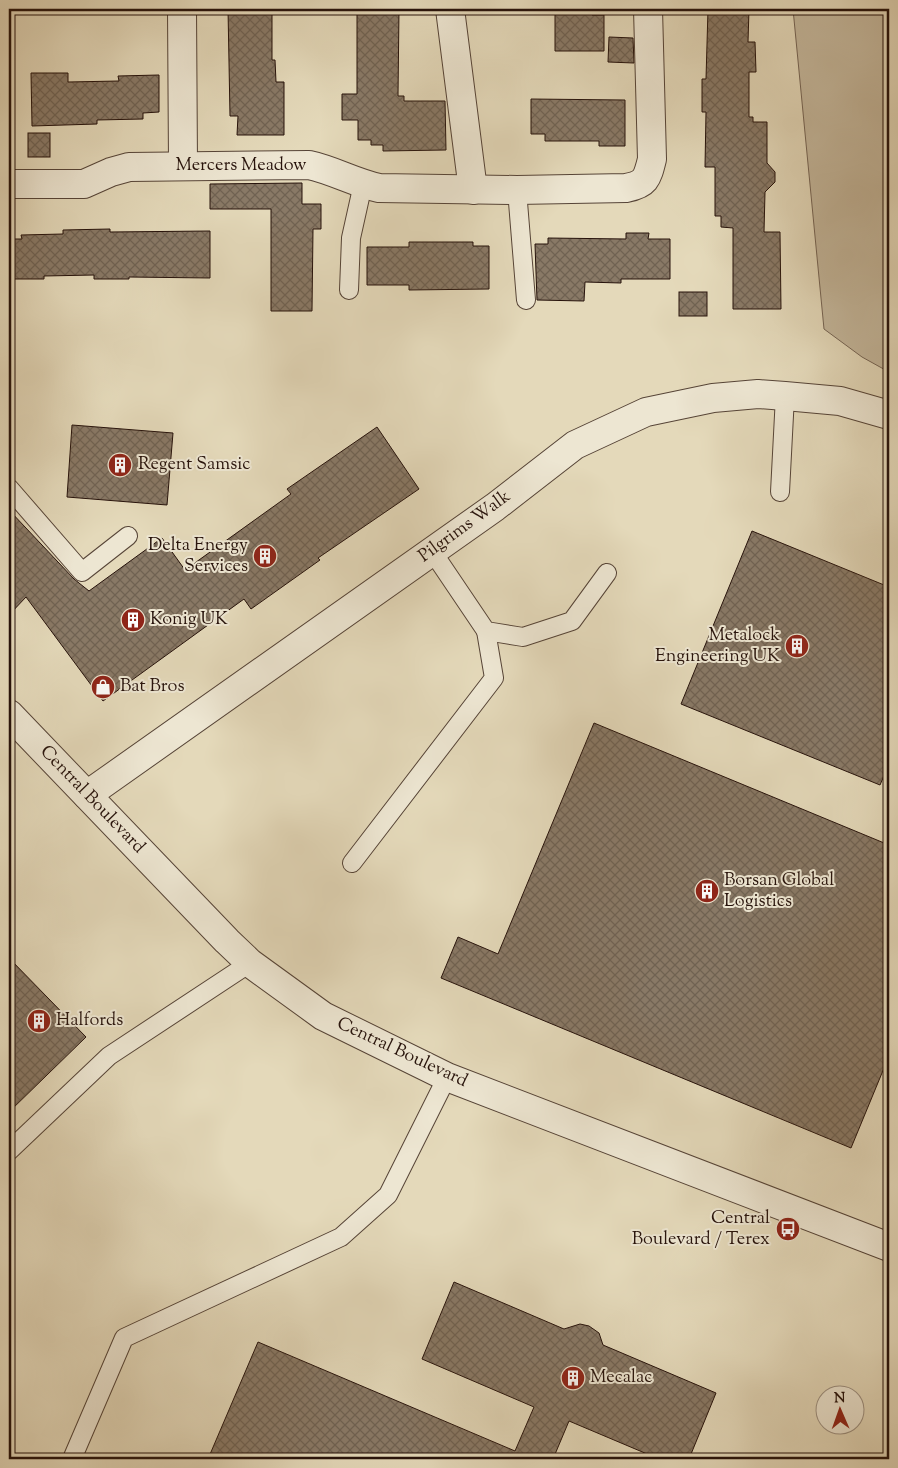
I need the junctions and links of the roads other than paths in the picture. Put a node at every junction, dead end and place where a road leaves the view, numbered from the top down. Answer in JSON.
{"nodes":[{"id":1,"x":182,"y":9,"type":"edge"},
{"id":2,"x":450,"y":9,"type":"edge"},
{"id":3,"x":648,"y":9,"type":"edge"},
{"id":4,"x":183,"y":165,"type":"junction"},
{"id":5,"x":9,"y":184,"type":"edge"},
{"id":6,"x":363,"y":184,"type":"junction"},
{"id":7,"x":473,"y":190,"type":"junction"},
{"id":8,"x":517,"y":190,"type":"junction"},
{"id":9,"x":348,"y":290,"type":"dead end"},
{"id":10,"x":526,"y":300,"type":"dead end"},
{"id":11,"x":785,"y":396,"type":"junction"},
{"id":12,"x":889,"y":415,"type":"edge"},
{"id":13,"x":9,"y":488,"type":"edge"},
{"id":14,"x":780,"y":492,"type":"dead end"},
{"id":15,"x":128,"y":536,"type":"dead end"},
{"id":16,"x":432,"y":551,"type":"junction"},
{"id":17,"x":607,"y":573,"type":"dead end"},
{"id":18,"x":486,"y":631,"type":"junction"},
{"id":19,"x":9,"y":714,"type":"edge"},
{"id":20,"x":87,"y":795,"type":"junction"},
{"id":21,"x":352,"y":863,"type":"dead end"},
{"id":22,"x":250,"y":963,"type":"junction"},
{"id":23,"x":446,"y":1077,"type":"junction"},
{"id":24,"x":9,"y":1151,"type":"edge"},
{"id":25,"x":889,"y":1247,"type":"edge"},
{"id":26,"x":72,"y":1459,"type":"edge"}],
"edges":[{"from":1,"to":4,"type":"street"},
{"from":2,"to":7,"type":"street"},
{"from":3,"to":8,"type":"street","name":"Mercers Meadow"},
{"from":4,"to":5,"type":"street","name":"Mercers Meadow"},
{"from":4,"to":6,"type":"street","name":"Mercers Meadow"},
{"from":6,"to":7,"type":"street","name":"Mercers Meadow"},
{"from":6,"to":9,"type":"lane"},
{"from":7,"to":8,"type":"street","name":"Mercers Meadow"},
{"from":8,"to":10,"type":"lane"},
{"from":11,"to":12,"type":"street","name":"Pilgrims Walk"},
{"from":11,"to":14,"type":"lane"},
{"from":11,"to":16,"type":"street","name":"Pilgrims Walk"},
{"from":13,"to":15,"type":"lane"},
{"from":16,"to":18,"type":"lane"},
{"from":16,"to":20,"type":"street","name":"Pilgrims Walk"},
{"from":17,"to":18,"type":"lane"},
{"from":18,"to":21,"type":"lane"},
{"from":19,"to":20,"type":"street","name":"Central Boulevard"},
{"from":20,"to":22,"type":"street","name":"Central Boulevard"},
{"from":22,"to":23,"type":"street","name":"Central Boulevard"},
{"from":22,"to":24,"type":"lane"},
{"from":23,"to":25,"type":"street","name":"Central Boulevard"},
{"from":23,"to":26,"type":"lane"}]}
